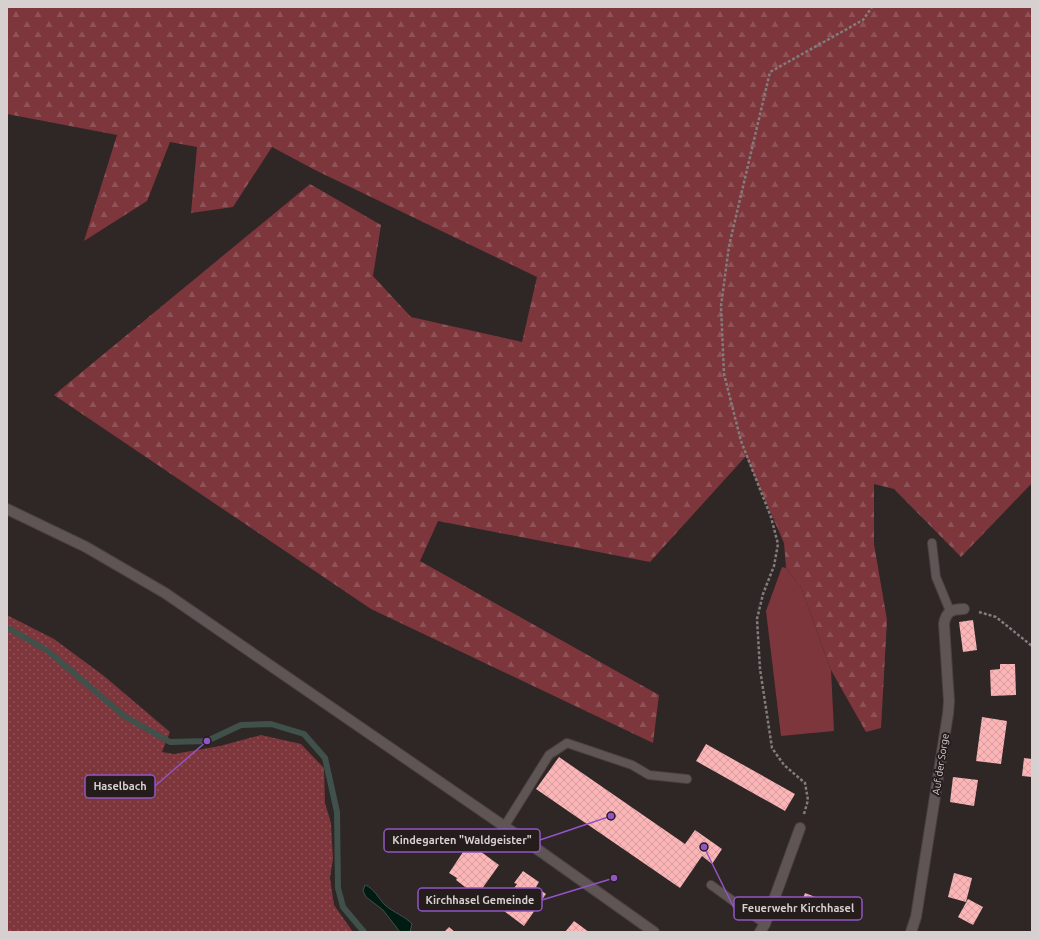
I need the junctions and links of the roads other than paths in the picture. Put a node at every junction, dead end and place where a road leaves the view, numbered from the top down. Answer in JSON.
{"nodes":[{"id":1,"x":7,"y":509,"type":"edge"},
{"id":2,"x":932,"y":543,"type":"dead end"},
{"id":3,"x":964,"y":609,"type":"road end"},
{"id":4,"x":950,"y":611,"type":"junction"},
{"id":5,"x":687,"y":779,"type":"dead end"},
{"id":6,"x":504,"y":827,"type":"junction"},
{"id":7,"x":800,"y":828,"type":"road end"},
{"id":8,"x":711,"y":885,"type":"dead end"},
{"id":9,"x":763,"y":928,"type":"edge"},
{"id":10,"x":654,"y":932,"type":"edge"},
{"id":11,"x":911,"y":932,"type":"edge"}],
"edges":[{"from":1,"to":6,"type":"street"},
{"from":2,"to":4,"type":"lane"},
{"from":3,"to":4,"type":"street"},
{"from":4,"to":11,"type":"street","name":"Auf der Sorge"},
{"from":5,"to":6,"type":"lane"},
{"from":6,"to":10,"type":"street"},
{"from":7,"to":9,"type":"street"},
{"from":8,"to":9,"type":"lane"}]}
